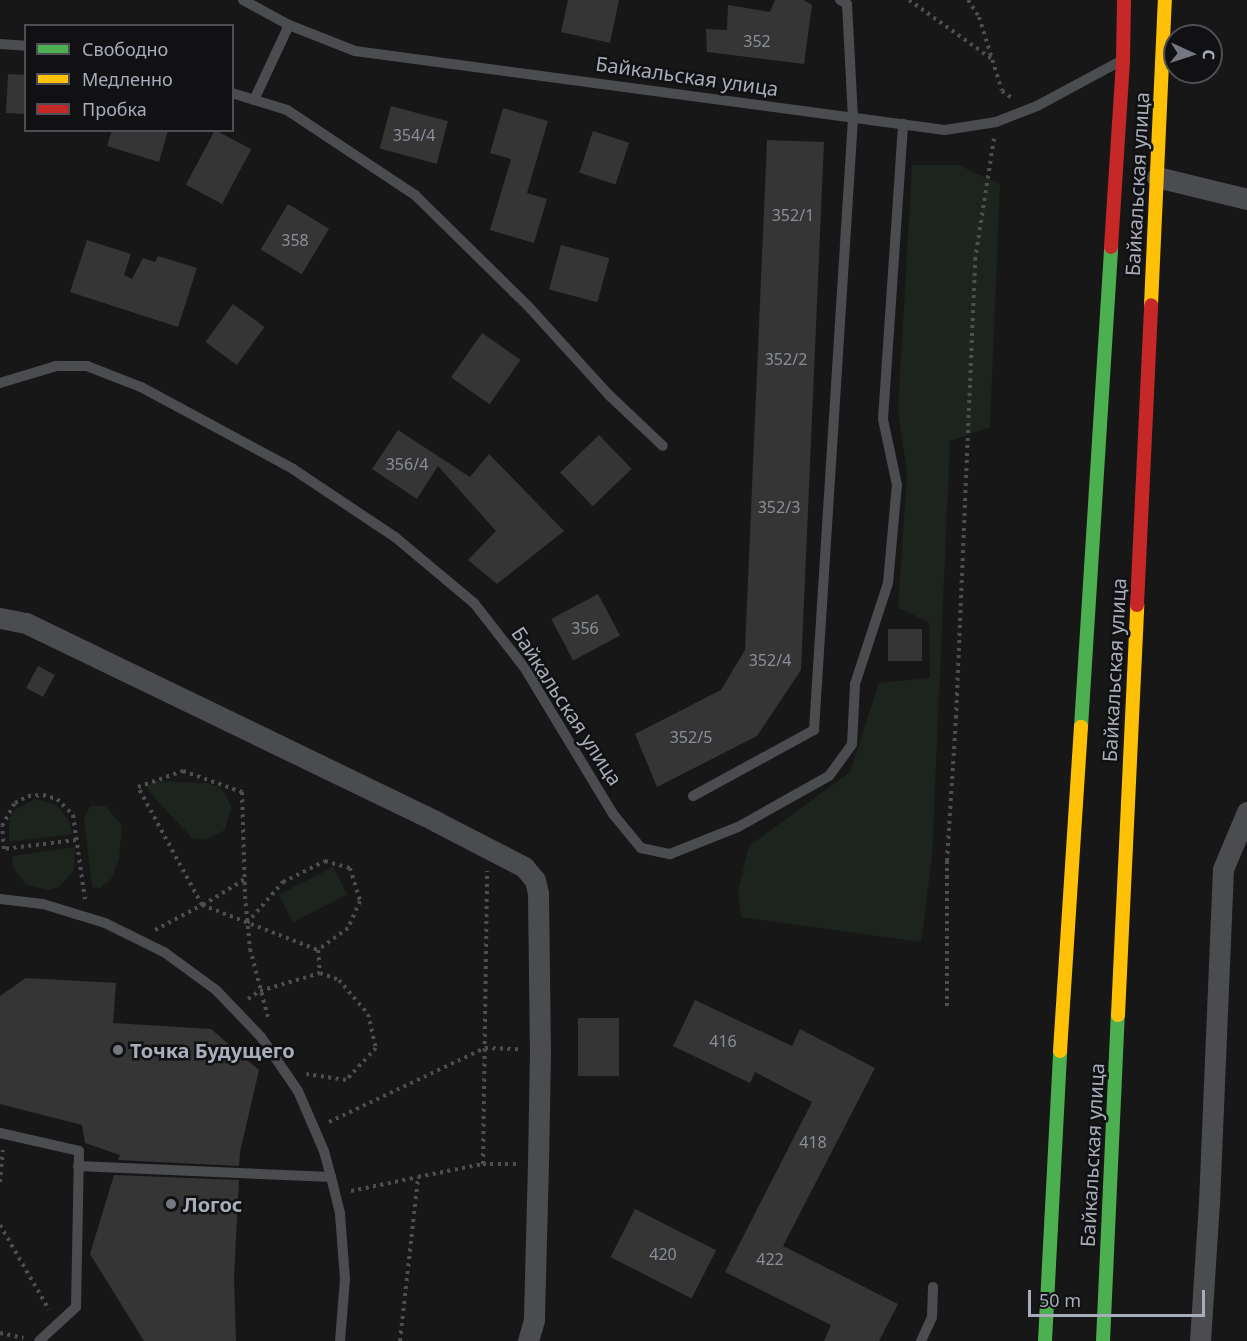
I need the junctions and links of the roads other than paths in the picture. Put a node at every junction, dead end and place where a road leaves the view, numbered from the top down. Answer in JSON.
{"nodes":[{"id":1,"x":243,"y":0,"type":"edge"},
{"id":2,"x":840,"y":0,"type":"edge"},
{"id":3,"x":1124,"y":0,"type":"edge"},
{"id":4,"x":1165,"y":0,"type":"edge"},
{"id":5,"x":289,"y":25,"type":"junction"},
{"id":6,"x":0,"y":44,"type":"edge"},
{"id":7,"x":24,"y":46,"type":"edge"},
{"id":8,"x":1123,"y":60,"type":"junction"},
{"id":9,"x":234,"y":94,"type":"edge"},
{"id":10,"x":254,"y":100,"type":"junction"},
{"id":11,"x":853,"y":118,"type":"junction"},
{"id":12,"x":903,"y":124,"type":"junction"},
{"id":13,"x":1157,"y":177,"type":"junction"},
{"id":14,"x":1247,"y":199,"type":"edge"},
{"id":15,"x":0,"y":383,"type":"edge"},
{"id":16,"x":663,"y":446,"type":"dead end"},
{"id":17,"x":0,"y":618,"type":"edge"},
{"id":18,"x":693,"y":796,"type":"dead end"},
{"id":19,"x":1247,"y":812,"type":"edge"},
{"id":20,"x":0,"y":899,"type":"edge"},
{"id":21,"x":2,"y":1134,"type":"edge"},
{"id":22,"x":78,"y":1166,"type":"junction"},
{"id":23,"x":331,"y":1177,"type":"junction"},
{"id":24,"x":933,"y":1287,"type":"dead end"},
{"id":25,"x":39,"y":1341,"type":"edge"},
{"id":26,"x":340,"y":1341,"type":"edge"},
{"id":27,"x":528,"y":1341,"type":"edge"},
{"id":28,"x":921,"y":1341,"type":"edge"},
{"id":29,"x":1045,"y":1341,"type":"edge"},
{"id":30,"x":1102,"y":1341,"type":"edge"},
{"id":31,"x":1200,"y":1341,"type":"edge"}],
"edges":[{"from":1,"to":5,"type":"lane","name":"Байкальская улица"},
{"from":2,"to":11,"type":"lane"},
{"from":3,"to":8,"type":"main road","name":"Байкальская улица"},
{"from":4,"to":13,"type":"main road","name":"Байкальская улица"},
{"from":5,"to":10,"type":"lane"},
{"from":5,"to":11,"type":"lane","name":"Байкальская улица"},
{"from":6,"to":7,"type":"lane"},
{"from":8,"to":12,"type":"lane","name":"Байкальская улица"},
{"from":8,"to":29,"type":"main road","name":"Байкальская улица"},
{"from":9,"to":10,"type":"lane"},
{"from":10,"to":16,"type":"lane"},
{"from":11,"to":12,"type":"lane","name":"Байкальская улица"},
{"from":11,"to":18,"type":"lane"},
{"from":12,"to":15,"type":"lane","name":"Байкальская улица"},
{"from":13,"to":14,"type":"street"},
{"from":13,"to":30,"type":"main road","name":"Байкальская улица"},
{"from":17,"to":27,"type":"street"},
{"from":19,"to":31,"type":"street"},
{"from":20,"to":23,"type":"lane"},
{"from":21,"to":22,"type":"lane"},
{"from":22,"to":23,"type":"lane"},
{"from":22,"to":25,"type":"lane"},
{"from":23,"to":26,"type":"lane"},
{"from":24,"to":28,"type":"lane"}]}
